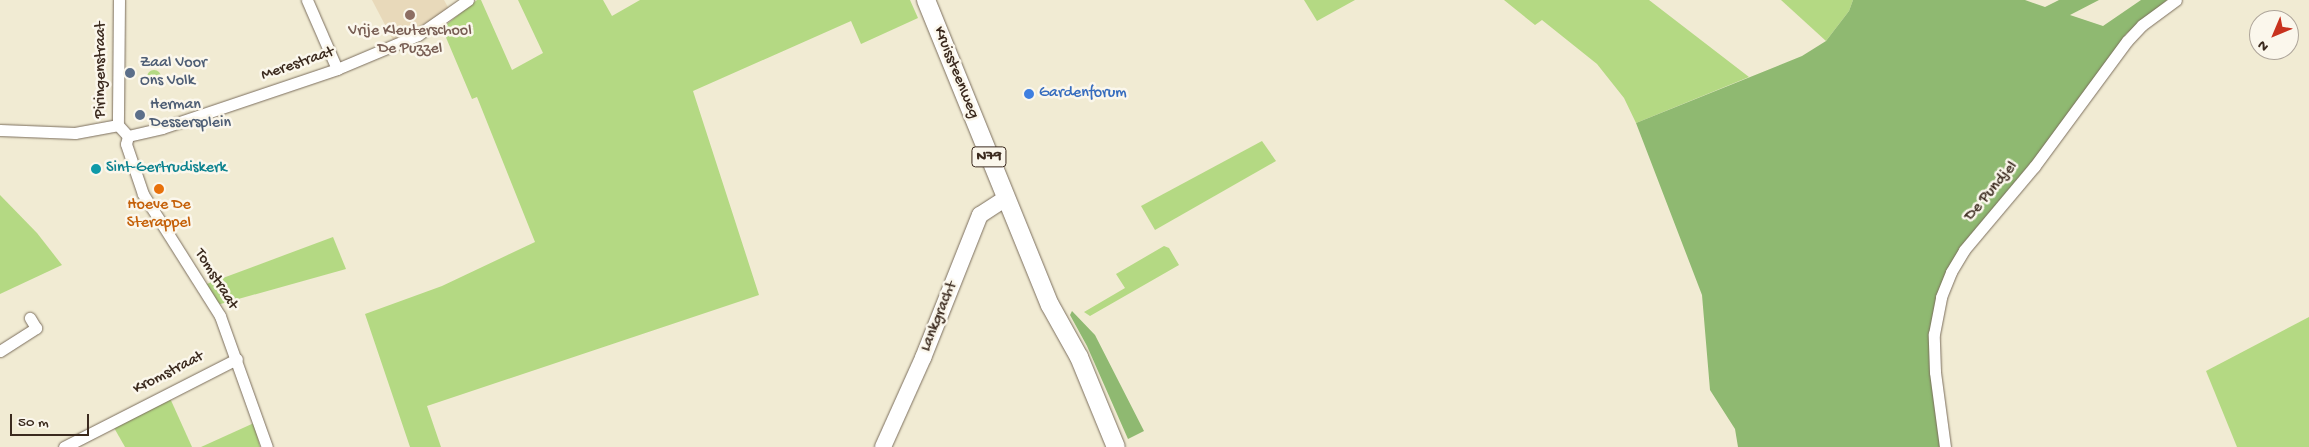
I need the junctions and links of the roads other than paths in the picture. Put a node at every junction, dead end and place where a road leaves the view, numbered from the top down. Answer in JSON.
{"nodes":[{"id":1,"x":118,"y":0,"type":"edge"},
{"id":2,"x":307,"y":0,"type":"edge"},
{"id":3,"x":468,"y":0,"type":"edge"},
{"id":4,"x":926,"y":0,"type":"edge"},
{"id":5,"x":2176,"y":0,"type":"edge"},
{"id":6,"x":337,"y":69,"type":"junction"},
{"id":7,"x":118,"y":125,"type":"junction"},
{"id":8,"x":0,"y":130,"type":"edge"},
{"id":9,"x":128,"y":136,"type":"junction"},
{"id":10,"x":1006,"y":198,"type":"junction"},
{"id":11,"x":1053,"y":313,"type":"junction"},
{"id":12,"x":30,"y":318,"type":"dead end"},
{"id":13,"x":0,"y":351,"type":"edge"},
{"id":14,"x":237,"y":359,"type":"junction"},
{"id":15,"x":64,"y":447,"type":"edge"},
{"id":16,"x":267,"y":447,"type":"edge"},
{"id":17,"x":883,"y":447,"type":"edge"},
{"id":18,"x":1104,"y":447,"type":"edge"},
{"id":19,"x":1116,"y":447,"type":"edge"},
{"id":20,"x":1945,"y":447,"type":"edge"}],
"edges":[{"from":1,"to":7,"type":"street","name":"Piringenstraat"},
{"from":2,"to":6,"type":"street"},
{"from":3,"to":6,"type":"street","name":"Merestraat"},
{"from":4,"to":10,"type":"main road","name":"Kruissteenweg","number":"N79"},
{"from":5,"to":20,"type":"street","name":"De Pundjel"},
{"from":6,"to":9,"type":"street","name":"Merestraat"},
{"from":7,"to":8,"type":"street"},
{"from":7,"to":9,"type":"street","name":"Piringenstraat"},
{"from":9,"to":14,"type":"street","name":"Tomstraat"},
{"from":10,"to":11,"type":"main road","name":"Kruissteenweg","number":"N79"},
{"from":10,"to":17,"type":"street","name":"Lankgracht"},
{"from":11,"to":18,"type":"main road","name":"Kruissteenweg","number":"N79"},
{"from":11,"to":19,"type":"main road","name":"Kruissteenweg","number":"N79"},
{"from":12,"to":13,"type":"street"},
{"from":14,"to":15,"type":"street","name":"Kromstraat"},
{"from":14,"to":16,"type":"street","name":"Tomstraat"}]}
